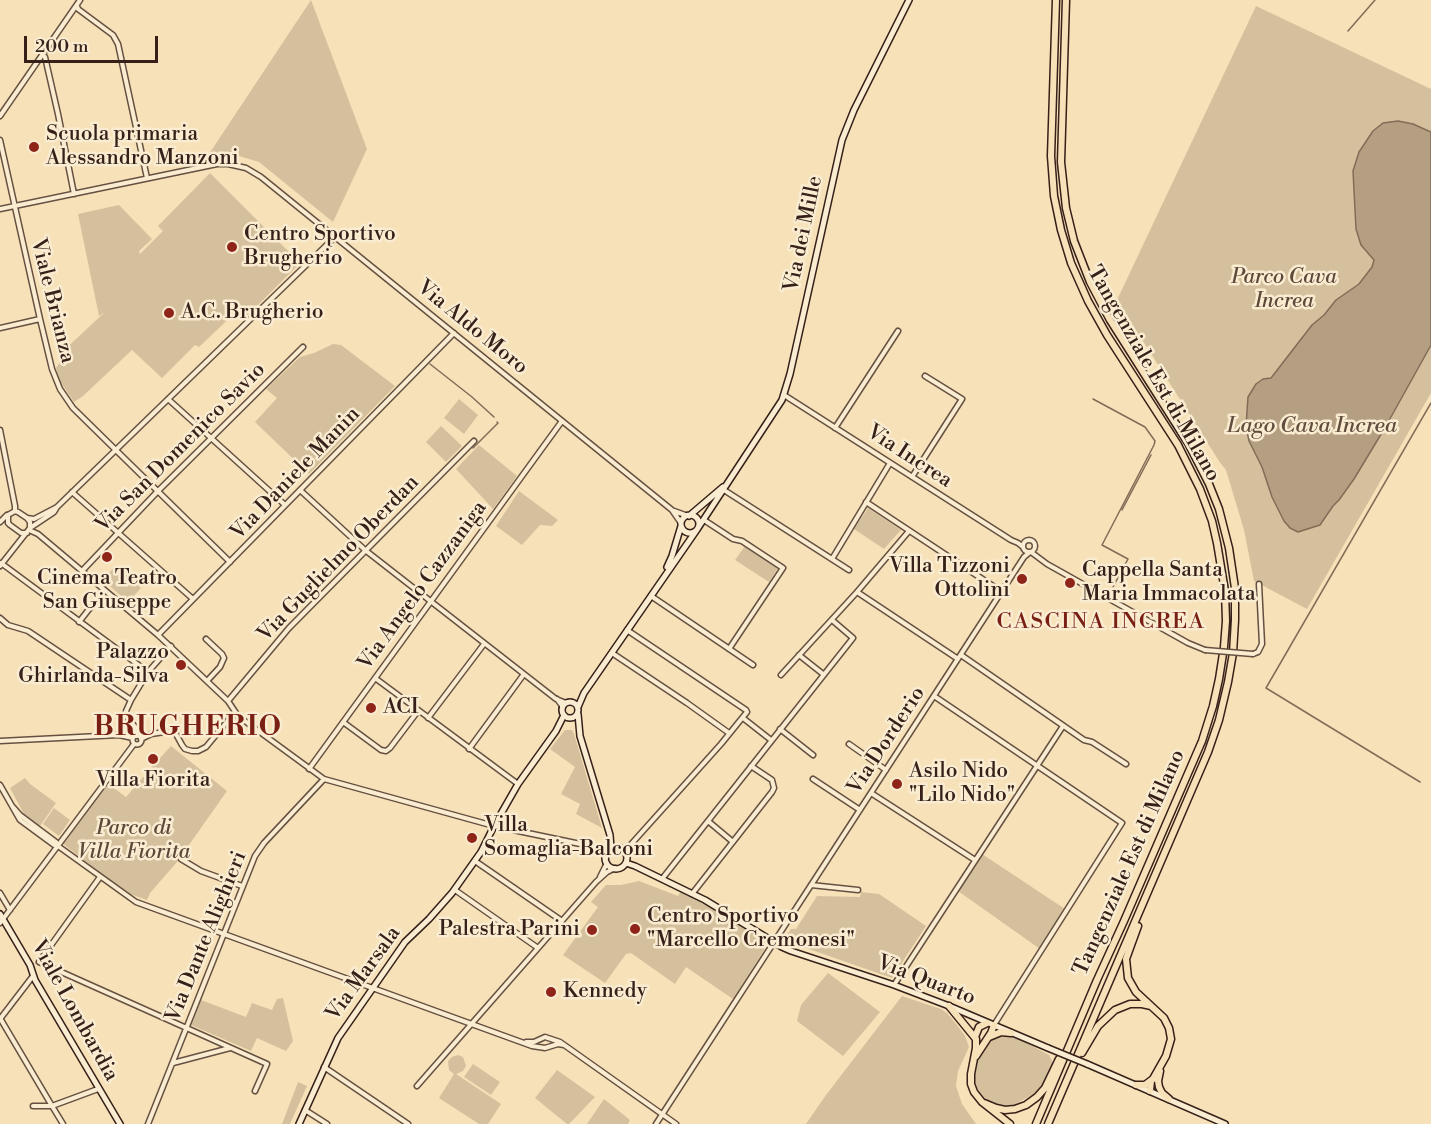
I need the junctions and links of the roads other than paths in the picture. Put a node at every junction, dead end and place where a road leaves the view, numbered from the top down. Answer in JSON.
{"nodes":[{"id":1,"x":81,"y":0,"type":"edge"},
{"id":2,"x":909,"y":0,"type":"edge"},
{"id":3,"x":1056,"y":0,"type":"edge"},
{"id":4,"x":1065,"y":0,"type":"edge"},
{"id":5,"x":77,"y":6,"type":"junction"},
{"id":6,"x":43,"y":54,"type":"junction"},
{"id":7,"x":0,"y":116,"type":"edge"},
{"id":8,"x":0,"y":140,"type":"edge"},
{"id":9,"x":147,"y":178,"type":"junction"},
{"id":10,"x":74,"y":194,"type":"junction"},
{"id":11,"x":14,"y":206,"type":"junction"},
{"id":12,"x":0,"y":209,"type":"edge"},
{"id":13,"x":335,"y":237,"type":"junction"},
{"id":14,"x":40,"y":319,"type":"junction"},
{"id":15,"x":0,"y":328,"type":"edge"},
{"id":16,"x":898,"y":331,"type":"dead end"},
{"id":17,"x":454,"y":333,"type":"junction"},
{"id":18,"x":303,"y":347,"type":"dead end"},
{"id":19,"x":925,"y":376,"type":"dead end"},
{"id":20,"x":784,"y":395,"type":"junction"},
{"id":21,"x":168,"y":399,"type":"junction"},
{"id":22,"x":562,"y":421,"type":"junction"},
{"id":23,"x":835,"y":428,"type":"junction"},
{"id":24,"x":0,"y":430,"type":"edge"},
{"id":25,"x":212,"y":439,"type":"junction"},
{"id":26,"x":474,"y":441,"type":"dead end"},
{"id":27,"x":115,"y":450,"type":"junction"},
{"id":28,"x":890,"y":463,"type":"junction"},
{"id":29,"x":734,"y":474,"type":"junction"},
{"id":30,"x":912,"y":477,"type":"junction"},
{"id":31,"x":300,"y":490,"type":"junction"},
{"id":32,"x":724,"y":490,"type":"junction"},
{"id":33,"x":72,"y":492,"type":"junction"},
{"id":34,"x":157,"y":492,"type":"junction"},
{"id":35,"x":866,"y":502,"type":"junction"},
{"id":36,"x":286,"y":505,"type":"junction"},
{"id":37,"x":57,"y":507,"type":"junction"},
{"id":38,"x":672,"y":510,"type":"junction"},
{"id":39,"x":15,"y":511,"type":"junction"},
{"id":40,"x":8,"y":515,"type":"junction"},
{"id":41,"x":688,"y":516,"type":"junction"},
{"id":42,"x":27,"y":518,"type":"junction"},
{"id":43,"x":704,"y":520,"type":"junction"},
{"id":44,"x":0,"y":522,"type":"edge"},
{"id":45,"x":681,"y":524,"type":"junction"},
{"id":46,"x":697,"y":529,"type":"junction"},
{"id":47,"x":29,"y":530,"type":"junction"},
{"id":48,"x":909,"y":531,"type":"junction"},
{"id":49,"x":118,"y":533,"type":"junction"},
{"id":50,"x":1024,"y":547,"type":"junction"},
{"id":51,"x":365,"y":550,"type":"junction"},
{"id":52,"x":1032,"y":553,"type":"junction"},
{"id":53,"x":1024,"y":557,"type":"junction"},
{"id":54,"x":832,"y":560,"type":"junction"},
{"id":55,"x":230,"y":562,"type":"junction"},
{"id":56,"x":0,"y":564,"type":"edge"},
{"id":57,"x":849,"y":570,"type":"dead end"},
{"id":58,"x":81,"y":571,"type":"junction"},
{"id":59,"x":659,"y":582,"type":"junction"},
{"id":60,"x":1259,"y":584,"type":"dead end"},
{"id":61,"x":104,"y":590,"type":"junction"},
{"id":62,"x":857,"y":592,"type":"junction"},
{"id":63,"x":1002,"y":592,"type":"junction"},
{"id":64,"x":650,"y":596,"type":"junction"},
{"id":65,"x":193,"y":599,"type":"junction"},
{"id":66,"x":430,"y":602,"type":"junction"},
{"id":67,"x":0,"y":618,"type":"edge"},
{"id":68,"x":832,"y":620,"type":"junction"},
{"id":69,"x":79,"y":622,"type":"junction"},
{"id":70,"x":626,"y":630,"type":"junction"},
{"id":71,"x":158,"y":635,"type":"junction"},
{"id":72,"x":206,"y":639,"type":"dead end"},
{"id":73,"x":484,"y":644,"type":"junction"},
{"id":74,"x":171,"y":646,"type":"junction"},
{"id":75,"x":729,"y":649,"type":"junction"},
{"id":76,"x":611,"y":652,"type":"junction"},
{"id":77,"x":799,"y":655,"type":"junction"},
{"id":78,"x":959,"y":657,"type":"junction"},
{"id":79,"x":753,"y":665,"type":"dead end"},
{"id":80,"x":148,"y":672,"type":"junction"},
{"id":81,"x":524,"y":674,"type":"junction"},
{"id":82,"x":824,"y":674,"type":"junction"},
{"id":83,"x":781,"y":675,"type":"dead end"},
{"id":84,"x":375,"y":678,"type":"junction"},
{"id":85,"x":207,"y":681,"type":"junction"},
{"id":86,"x":582,"y":695,"type":"junction"},
{"id":87,"x":934,"y":696,"type":"junction"},
{"id":88,"x":131,"y":700,"type":"junction"},
{"id":89,"x":228,"y":701,"type":"junction"},
{"id":90,"x":567,"y":704,"type":"junction"},
{"id":91,"x":578,"y":707,"type":"junction"},
{"id":92,"x":418,"y":711,"type":"junction"},
{"id":93,"x":235,"y":712,"type":"junction"},
{"id":94,"x":578,"y":714,"type":"junction"},
{"id":95,"x":567,"y":717,"type":"junction"},
{"id":96,"x":428,"y":718,"type":"junction"},
{"id":97,"x":743,"y":718,"type":"junction"},
{"id":98,"x":343,"y":722,"type":"junction"},
{"id":99,"x":1063,"y":726,"type":"junction"},
{"id":100,"x":780,"y":729,"type":"junction"},
{"id":101,"x":729,"y":733,"type":"junction"},
{"id":102,"x":580,"y":736,"type":"junction"},
{"id":103,"x":137,"y":738,"type":"junction"},
{"id":104,"x":771,"y":740,"type":"junction"},
{"id":105,"x":0,"y":741,"type":"edge"},
{"id":106,"x":134,"y":744,"type":"junction"},
{"id":107,"x":849,"y":744,"type":"dead end"},
{"id":108,"x":469,"y":749,"type":"junction"},
{"id":109,"x":813,"y":755,"type":"dead end"},
{"id":110,"x":1126,"y":764,"type":"dead end"},
{"id":111,"x":1038,"y":765,"type":"junction"},
{"id":112,"x":751,"y":766,"type":"junction"},
{"id":113,"x":309,"y":769,"type":"junction"},
{"id":114,"x":886,"y":770,"type":"junction"},
{"id":115,"x":324,"y":779,"type":"junction"},
{"id":116,"x":813,"y":779,"type":"dead end"},
{"id":117,"x":518,"y":784,"type":"junction"},
{"id":118,"x":0,"y":785,"type":"edge"},
{"id":119,"x":871,"y":793,"type":"junction"},
{"id":120,"x":860,"y":810,"type":"junction"},
{"id":121,"x":708,"y":821,"type":"junction"},
{"id":122,"x":494,"y":826,"type":"junction"},
{"id":123,"x":610,"y":835,"type":"junction"},
{"id":124,"x":734,"y":842,"type":"junction"},
{"id":125,"x":58,"y":846,"type":"junction"},
{"id":126,"x":611,"y":848,"type":"junction"},
{"id":127,"x":623,"y":850,"type":"junction"},
{"id":128,"x":181,"y":859,"type":"dead end"},
{"id":129,"x":606,"y":860,"type":"junction"},
{"id":130,"x":975,"y":860,"type":"junction"},
{"id":131,"x":475,"y":861,"type":"junction"},
{"id":132,"x":626,"y":861,"type":"junction"},
{"id":133,"x":615,"y":868,"type":"junction"},
{"id":134,"x":100,"y":877,"type":"junction"},
{"id":135,"x":661,"y":880,"type":"junction"},
{"id":136,"x":596,"y":882,"type":"junction"},
{"id":137,"x":811,"y":885,"type":"junction"},
{"id":138,"x":242,"y":886,"type":"junction"},
{"id":139,"x":455,"y":890,"type":"junction"},
{"id":140,"x":858,"y":890,"type":"dead end"},
{"id":141,"x":1149,"y":891,"type":"junction"},
{"id":142,"x":0,"y":893,"type":"edge"},
{"id":143,"x":692,"y":894,"type":"junction"},
{"id":144,"x":10,"y":910,"type":"junction"},
{"id":145,"x":1,"y":918,"type":"edge"},
{"id":146,"x":562,"y":921,"type":"junction"},
{"id":147,"x":224,"y":933,"type":"junction"},
{"id":148,"x":775,"y":942,"type":"junction"},
{"id":149,"x":538,"y":949,"type":"junction"},
{"id":150,"x":33,"y":976,"type":"junction"},
{"id":151,"x":1097,"y":980,"type":"junction"},
{"id":152,"x":894,"y":985,"type":"junction"},
{"id":153,"x":373,"y":988,"type":"junction"},
{"id":154,"x":949,"y":1006,"type":"junction"},
{"id":155,"x":1153,"y":1007,"type":"junction"},
{"id":156,"x":0,"y":1019,"type":"edge"},
{"id":157,"x":472,"y":1024,"type":"junction"},
{"id":158,"x":991,"y":1024,"type":"junction"},
{"id":159,"x":186,"y":1028,"type":"junction"},
{"id":160,"x":1011,"y":1033,"type":"junction"},
{"id":161,"x":975,"y":1037,"type":"junction"},
{"id":162,"x":542,"y":1038,"type":"junction"},
{"id":163,"x":549,"y":1038,"type":"junction"},
{"id":164,"x":987,"y":1039,"type":"junction"},
{"id":165,"x":523,"y":1041,"type":"junction"},
{"id":166,"x":564,"y":1045,"type":"junction"},
{"id":167,"x":231,"y":1047,"type":"junction"},
{"id":168,"x":546,"y":1047,"type":"junction"},
{"id":169,"x":973,"y":1062,"type":"junction"},
{"id":170,"x":173,"y":1063,"type":"junction"},
{"id":171,"x":324,"y":1067,"type":"junction"},
{"id":172,"x":1072,"y":1068,"type":"junction"},
{"id":173,"x":1155,"y":1081,"type":"junction"},
{"id":174,"x":1136,"y":1085,"type":"junction"},
{"id":175,"x":417,"y":1086,"type":"dead end"},
{"id":176,"x":98,"y":1089,"type":"junction"},
{"id":177,"x":255,"y":1091,"type":"dead end"},
{"id":178,"x":1151,"y":1091,"type":"junction"},
{"id":179,"x":1169,"y":1099,"type":"junction"},
{"id":180,"x":984,"y":1104,"type":"junction"},
{"id":181,"x":33,"y":1106,"type":"dead end"},
{"id":182,"x":52,"y":1106,"type":"junction"},
{"id":183,"x":305,"y":1109,"type":"junction"},
{"id":184,"x":662,"y":1115,"type":"junction"},
{"id":185,"x":63,"y":1124,"type":"edge"},
{"id":186,"x":120,"y":1124,"type":"edge"},
{"id":187,"x":148,"y":1124,"type":"edge"},
{"id":188,"x":299,"y":1124,"type":"edge"},
{"id":189,"x":327,"y":1124,"type":"edge"},
{"id":190,"x":408,"y":1124,"type":"edge"},
{"id":191,"x":656,"y":1124,"type":"edge"},
{"id":192,"x":676,"y":1124,"type":"edge"},
{"id":193,"x":1010,"y":1124,"type":"edge"},
{"id":194,"x":1036,"y":1124,"type":"edge"},
{"id":195,"x":1048,"y":1124,"type":"edge"},
{"id":196,"x":1225,"y":1124,"type":"edge"}],
"edges":[{"from":1,"to":5,"type":"street"},
{"from":2,"to":20,"type":"main road","name":"Via dei Mille"},
{"from":3,"to":151,"type":"highway","name":"Tangenziale Est di Milano"},
{"from":4,"to":141,"type":"highway","name":"Tangenziale Est di Milano"},
{"from":5,"to":6,"type":"street"},
{"from":5,"to":9,"type":"street"},
{"from":6,"to":7,"type":"street"},
{"from":6,"to":10,"type":"street"},
{"from":8,"to":11,"type":"street","name":"Viale Brianza"},
{"from":9,"to":10,"type":"street","name":"Via Aldo Moro"},
{"from":9,"to":13,"type":"street","name":"Via Aldo Moro"},
{"from":10,"to":11,"type":"street","name":"Via Aldo Moro"},
{"from":11,"to":12,"type":"street","name":"Via Aldo Moro"},
{"from":11,"to":14,"type":"street","name":"Viale Brianza"},
{"from":13,"to":17,"type":"street","name":"Via Aldo Moro"},
{"from":13,"to":21,"type":"street"},
{"from":14,"to":15,"type":"street"},
{"from":14,"to":27,"type":"street","name":"Viale Brianza"},
{"from":16,"to":23,"type":"street"},
{"from":17,"to":22,"type":"street","name":"Via Aldo Moro"},
{"from":17,"to":31,"type":"street","name":"Via Daniele Manin"},
{"from":18,"to":25,"type":"street","name":"Via San Domenico Savio"},
{"from":19,"to":30,"type":"street"},
{"from":20,"to":23,"type":"street","name":"Via Increa"},
{"from":20,"to":29,"type":"main road","name":"Via dei Mille"},
{"from":21,"to":25,"type":"street"},
{"from":21,"to":27,"type":"street"},
{"from":22,"to":38,"type":"street","name":"Via Aldo Moro"},
{"from":22,"to":66,"type":"street","name":"Via Angelo Cazzaniga"},
{"from":23,"to":28,"type":"street","name":"Via Increa"},
{"from":24,"to":39,"type":"street"},
{"from":25,"to":34,"type":"street","name":"Via San Domenico Savio"},
{"from":25,"to":36,"type":"street"},
{"from":26,"to":51,"type":"street","name":"Via Guglielmo Oberdan"},
{"from":27,"to":33,"type":"street"},
{"from":27,"to":34,"type":"street","name":"Viale Brianza"},
{"from":28,"to":30,"type":"street","name":"Via Increa"},
{"from":28,"to":35,"type":"street"},
{"from":29,"to":32,"type":"main road","name":"Via dei Mille"},
{"from":29,"to":41,"type":"main road","name":"Via dei Mille"},
{"from":30,"to":50,"type":"street","name":"Via Increa"},
{"from":31,"to":36,"type":"street","name":"Via Daniele Manin"},
{"from":31,"to":51,"type":"street"},
{"from":32,"to":43,"type":"main road","name":"Via dei Mille"},
{"from":32,"to":54,"type":"street"},
{"from":33,"to":37,"type":"street"},
{"from":33,"to":49,"type":"street"},
{"from":34,"to":49,"type":"street","name":"Via San Domenico Savio"},
{"from":34,"to":55,"type":"street","name":"Viale Brianza"},
{"from":35,"to":48,"type":"street"},
{"from":35,"to":54,"type":"street"},
{"from":36,"to":55,"type":"street","name":"Via Daniele Manin"},
{"from":37,"to":42,"type":"street"},
{"from":37,"to":47,"type":"street"},
{"from":38,"to":41,"type":"street","name":"Via Aldo Moro"},
{"from":38,"to":45,"type":"street","name":"Via Aldo Moro"},
{"from":39,"to":40,"type":"street"},
{"from":39,"to":42,"type":"street"},
{"from":40,"to":44,"type":"street"},
{"from":40,"to":47,"type":"street"},
{"from":41,"to":45,"type":"main road"},
{"from":41,"to":46,"type":"main road"},
{"from":42,"to":47,"type":"street"},
{"from":43,"to":46,"type":"main road","name":"Via dei Mille"},
{"from":43,"to":75,"type":"street"},
{"from":45,"to":46,"type":"main road"},
{"from":45,"to":59,"type":"main road","name":"Via dei Mille"},
{"from":46,"to":59,"type":"main road","name":"Via dei Mille"},
{"from":47,"to":56,"type":"street"},
{"from":47,"to":58,"type":"street"},
{"from":48,"to":62,"type":"street"},
{"from":48,"to":63,"type":"street"},
{"from":49,"to":58,"type":"street","name":"Via San Domenico Savio"},
{"from":49,"to":65,"type":"street"},
{"from":50,"to":52,"type":"street","name":"Via Increa"},
{"from":50,"to":52,"type":"street"},
{"from":50,"to":53,"type":"street"},
{"from":51,"to":66,"type":"street"},
{"from":51,"to":89,"type":"street","name":"Via Guglielmo Oberdan"},
{"from":52,"to":53,"type":"street","name":"Via Dorderio"},
{"from":52,"to":60,"type":"street","name":"Via Increa","bridge":true},
{"from":53,"to":63,"type":"street","name":"Via Dorderio"},
{"from":54,"to":57,"type":"street"},
{"from":55,"to":65,"type":"street","name":"Via Daniele Manin"},
{"from":56,"to":69,"type":"street"},
{"from":58,"to":61,"type":"street"},
{"from":59,"to":64,"type":"main road","name":"Via dei Mille"},
{"from":61,"to":69,"type":"street"},
{"from":61,"to":71,"type":"street"},
{"from":62,"to":68,"type":"street"},
{"from":62,"to":78,"type":"street"},
{"from":63,"to":78,"type":"street","name":"Via Dorderio"},
{"from":64,"to":70,"type":"main road","name":"Via dei Mille"},
{"from":64,"to":75,"type":"street"},
{"from":65,"to":71,"type":"street","name":"Via Daniele Manin"},
{"from":66,"to":73,"type":"street"},
{"from":66,"to":84,"type":"street","name":"Via Angelo Cazzaniga"},
{"from":67,"to":88,"type":"street"},
{"from":68,"to":77,"type":"street"},
{"from":68,"to":82,"type":"street"},
{"from":69,"to":80,"type":"street"},
{"from":70,"to":76,"type":"main road","name":"Via dei Mille"},
{"from":70,"to":97,"type":"street"},
{"from":71,"to":74,"type":"street"},
{"from":72,"to":85,"type":"street"},
{"from":73,"to":81,"type":"street"},
{"from":73,"to":96,"type":"street"},
{"from":74,"to":80,"type":"street"},
{"from":74,"to":85,"type":"street"},
{"from":75,"to":79,"type":"street"},
{"from":76,"to":86,"type":"main road","name":"Via dei Mille"},
{"from":76,"to":101,"type":"street"},
{"from":77,"to":82,"type":"street"},
{"from":77,"to":83,"type":"street"},
{"from":78,"to":87,"type":"street","name":"Via Dorderio"},
{"from":78,"to":99,"type":"street"},
{"from":80,"to":88,"type":"street"},
{"from":81,"to":90,"type":"street"},
{"from":81,"to":108,"type":"street"},
{"from":82,"to":100,"type":"street"},
{"from":84,"to":92,"type":"street"},
{"from":84,"to":98,"type":"street","name":"Via Angelo Cazzaniga"},
{"from":85,"to":89,"type":"street"},
{"from":86,"to":90,"type":"main road","name":"Via dei Mille"},
{"from":86,"to":91,"type":"main road","name":"Via dei Mille"},
{"from":87,"to":111,"type":"street"},
{"from":87,"to":114,"type":"street","name":"Via Dorderio"},
{"from":88,"to":103,"type":"street"},
{"from":89,"to":93,"type":"street"},
{"from":90,"to":91,"type":"main road"},
{"from":90,"to":95,"type":"main road"},
{"from":91,"to":94,"type":"main road","name":"Via dei Mille"},
{"from":92,"to":96,"type":"street"},
{"from":92,"to":98,"type":"street"},
{"from":93,"to":103,"type":"street"},
{"from":93,"to":113,"type":"street"},
{"from":94,"to":95,"type":"main road"},
{"from":94,"to":102,"type":"main road","name":"Via dei Mille"},
{"from":95,"to":102,"type":"main road"},
{"from":95,"to":117,"type":"main road"},
{"from":96,"to":108,"type":"street"},
{"from":97,"to":101,"type":"street"},
{"from":97,"to":104,"type":"street"},
{"from":98,"to":113,"type":"street","name":"Via Angelo Cazzaniga"},
{"from":99,"to":110,"type":"street"},
{"from":99,"to":111,"type":"street"},
{"from":100,"to":104,"type":"street"},
{"from":100,"to":109,"type":"street"},
{"from":101,"to":127,"type":"street"},
{"from":102,"to":123,"type":"main road"},
{"from":103,"to":105,"type":"street"},
{"from":103,"to":106,"type":"street"},
{"from":103,"to":106,"type":"street"},
{"from":104,"to":112,"type":"street"},
{"from":106,"to":125,"type":"street"},
{"from":107,"to":114,"type":"street"},
{"from":108,"to":117,"type":"street"},
{"from":111,"to":130,"type":"street"},
{"from":111,"to":158,"type":"street"},
{"from":112,"to":121,"type":"street"},
{"from":112,"to":124,"type":"street"},
{"from":113,"to":115,"type":"street"},
{"from":114,"to":119,"type":"street","name":"Via Dorderio"},
{"from":115,"to":122,"type":"street"},
{"from":115,"to":138,"type":"street","name":"Via Dante Alighieri"},
{"from":116,"to":120,"type":"street"},
{"from":117,"to":122,"type":"main road"},
{"from":118,"to":125,"type":"street"},
{"from":119,"to":120,"type":"street","name":"Via Dorderio"},
{"from":119,"to":130,"type":"street"},
{"from":120,"to":137,"type":"street","name":"Via Dorderio"},
{"from":121,"to":124,"type":"street"},
{"from":121,"to":135,"type":"street"},
{"from":122,"to":129,"type":"street"},
{"from":122,"to":131,"type":"main road","name":"Via Marsala"},
{"from":123,"to":126,"type":"main road"},
{"from":123,"to":127,"type":"main road"},
{"from":124,"to":143,"type":"street"},
{"from":125,"to":134,"type":"street"},
{"from":125,"to":144,"type":"street"},
{"from":126,"to":127,"type":"main road"},
{"from":126,"to":129,"type":"main road"},
{"from":127,"to":132,"type":"main road"},
{"from":128,"to":138,"type":"street"},
{"from":129,"to":133,"type":"main road"},
{"from":129,"to":136,"type":"street"},
{"from":130,"to":152,"type":"street"},
{"from":131,"to":139,"type":"main road","name":"Via Marsala"},
{"from":131,"to":146,"type":"street"},
{"from":132,"to":133,"type":"main road"},
{"from":132,"to":135,"type":"main road","name":"Via Quarto"},
{"from":133,"to":136,"type":"street"},
{"from":134,"to":147,"type":"street"},
{"from":134,"to":159,"type":"street"},
{"from":135,"to":143,"type":"main road","name":"Via Quarto"},
{"from":136,"to":146,"type":"street"},
{"from":137,"to":140,"type":"street"},
{"from":137,"to":148,"type":"street","name":"Via Dorderio"},
{"from":138,"to":147,"type":"street","name":"Via Dante Alighieri"},
{"from":139,"to":149,"type":"street"},
{"from":139,"to":153,"type":"main road","name":"Via Marsala"},
{"from":141,"to":155,"type":"highway"},
{"from":141,"to":172,"type":"highway","name":"Tangenziale Est di Milano"},
{"from":142,"to":144,"type":"street"},
{"from":143,"to":148,"type":"main road","name":"Via Quarto"},
{"from":144,"to":145,"type":"street"},
{"from":145,"to":150,"type":"main road","name":"Viale Lombardia"},
{"from":146,"to":149,"type":"street"},
{"from":147,"to":153,"type":"street"},
{"from":147,"to":159,"type":"street","name":"Via Dante Alighieri"},
{"from":148,"to":152,"type":"main road","name":"Via Quarto"},
{"from":148,"to":184,"type":"street","name":"Via Dorderio"},
{"from":149,"to":157,"type":"street"},
{"from":150,"to":156,"type":"street"},
{"from":150,"to":176,"type":"main road","name":"Viale Lombardia"},
{"from":151,"to":180,"type":"highway"},
{"from":151,"to":194,"type":"highway","name":"Tangenziale Est di Milano"},
{"from":152,"to":154,"type":"main road","name":"Via Quarto"},
{"from":153,"to":157,"type":"street"},
{"from":153,"to":171,"type":"main road","name":"Via Marsala"},
{"from":154,"to":158,"type":"main road","name":"Via Quarto"},
{"from":154,"to":161,"type":"highway"},
{"from":155,"to":172,"type":"highway"},
{"from":155,"to":173,"type":"highway"},
{"from":156,"to":182,"type":"street"},
{"from":157,"to":165,"type":"street"},
{"from":157,"to":175,"type":"street"},
{"from":158,"to":160,"type":"main road","name":"Via Quarto"},
{"from":158,"to":161,"type":"highway"},
{"from":158,"to":164,"type":"highway"},
{"from":159,"to":167,"type":"street"},
{"from":159,"to":170,"type":"street","name":"Via Dante Alighieri"},
{"from":160,"to":164,"type":"highway"},
{"from":160,"to":174,"type":"main road","name":"Via Quarto","bridge":true},
{"from":161,"to":169,"type":"highway"},
{"from":162,"to":163,"type":"street"},
{"from":162,"to":165,"type":"street"},
{"from":162,"to":168,"type":"street"},
{"from":163,"to":166,"type":"street"},
{"from":163,"to":168,"type":"street"},
{"from":164,"to":169,"type":"highway"},
{"from":165,"to":168,"type":"street"},
{"from":166,"to":168,"type":"street"},
{"from":166,"to":184,"type":"street"},
{"from":167,"to":170,"type":"street"},
{"from":167,"to":177,"type":"street"},
{"from":169,"to":180,"type":"highway"},
{"from":170,"to":187,"type":"street","name":"Via Dante Alighieri"},
{"from":171,"to":183,"type":"main road","name":"Via Marsala"},
{"from":171,"to":190,"type":"street"},
{"from":172,"to":195,"type":"highway","name":"Tangenziale Est di Milano"},
{"from":173,"to":174,"type":"highway"},
{"from":173,"to":178,"type":"highway"},
{"from":173,"to":179,"type":"highway"},
{"from":174,"to":178,"type":"main road","name":"Via Quarto"},
{"from":176,"to":182,"type":"street"},
{"from":176,"to":186,"type":"main road","name":"Viale Lombardia"},
{"from":178,"to":179,"type":"main road","name":"Via Quarto"},
{"from":179,"to":196,"type":"main road","name":"Via Quarto"},
{"from":180,"to":193,"type":"highway"},
{"from":181,"to":182,"type":"street"},
{"from":182,"to":185,"type":"street"},
{"from":183,"to":188,"type":"main road","name":"Via Marsala"},
{"from":183,"to":189,"type":"street"},
{"from":184,"to":191,"type":"street","name":"Via Dorderio"},
{"from":184,"to":192,"type":"street"}]}
